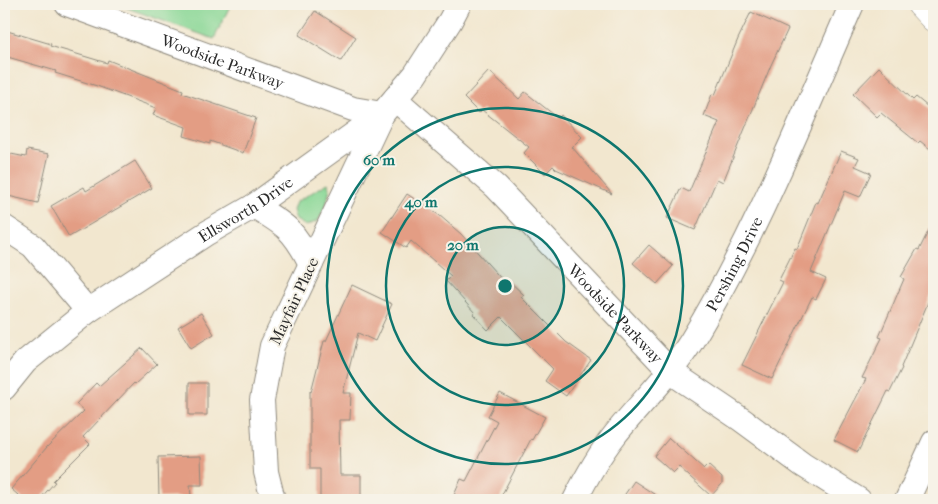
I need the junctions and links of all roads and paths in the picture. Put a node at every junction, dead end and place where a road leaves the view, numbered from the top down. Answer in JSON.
{"nodes":[{"id":1,"x":67,"y":4,"type":"edge"},
{"id":2,"x":459,"y":4,"type":"edge"},
{"id":3,"x":852,"y":4,"type":"edge"},
{"id":4,"x":921,"y":4,"type":"edge"},
{"id":5,"x":934,"y":18,"type":"edge"},
{"id":6,"x":388,"y":106,"type":"junction"},
{"id":7,"x":254,"y":206,"type":"junction"},
{"id":8,"x":4,"y":227,"type":"edge"},
{"id":9,"x":311,"y":264,"type":"junction"},
{"id":10,"x":88,"y":311,"type":"junction"},
{"id":11,"x":670,"y":372,"type":"junction"},
{"id":12,"x":4,"y":388,"type":"edge"},
{"id":13,"x":934,"y":442,"type":"edge"},
{"id":14,"x":273,"y":500,"type":"edge"},
{"id":15,"x":575,"y":500,"type":"edge"},
{"id":16,"x":859,"y":500,"type":"edge"},
{"id":17,"x":907,"y":500,"type":"edge"}],
"edges":[{"from":1,"to":6,"type":"street","name":"Woodside Parkway"},
{"from":2,"to":6,"type":"street","name":"Ellsworth Drive"},
{"from":3,"to":11,"type":"street","name":"Pershing Drive"},
{"from":4,"to":5,"type":"street"},
{"from":6,"to":7,"type":"street","name":"Ellsworth Drive"},
{"from":6,"to":9,"type":"street","name":"Mayfair Place"},
{"from":6,"to":11,"type":"street","name":"Woodside Parkway"},
{"from":7,"to":9,"type":"street"},
{"from":7,"to":10,"type":"street","name":"Ellsworth Drive"},
{"from":8,"to":10,"type":"street"},
{"from":9,"to":14,"type":"street","name":"Mayfair Place"},
{"from":10,"to":12,"type":"street","name":"Ellsworth Drive"},
{"from":11,"to":15,"type":"street","name":"Pershing Drive"},
{"from":11,"to":16,"type":"street","name":"Woodside Parkway"},
{"from":13,"to":17,"type":"street"}]}
